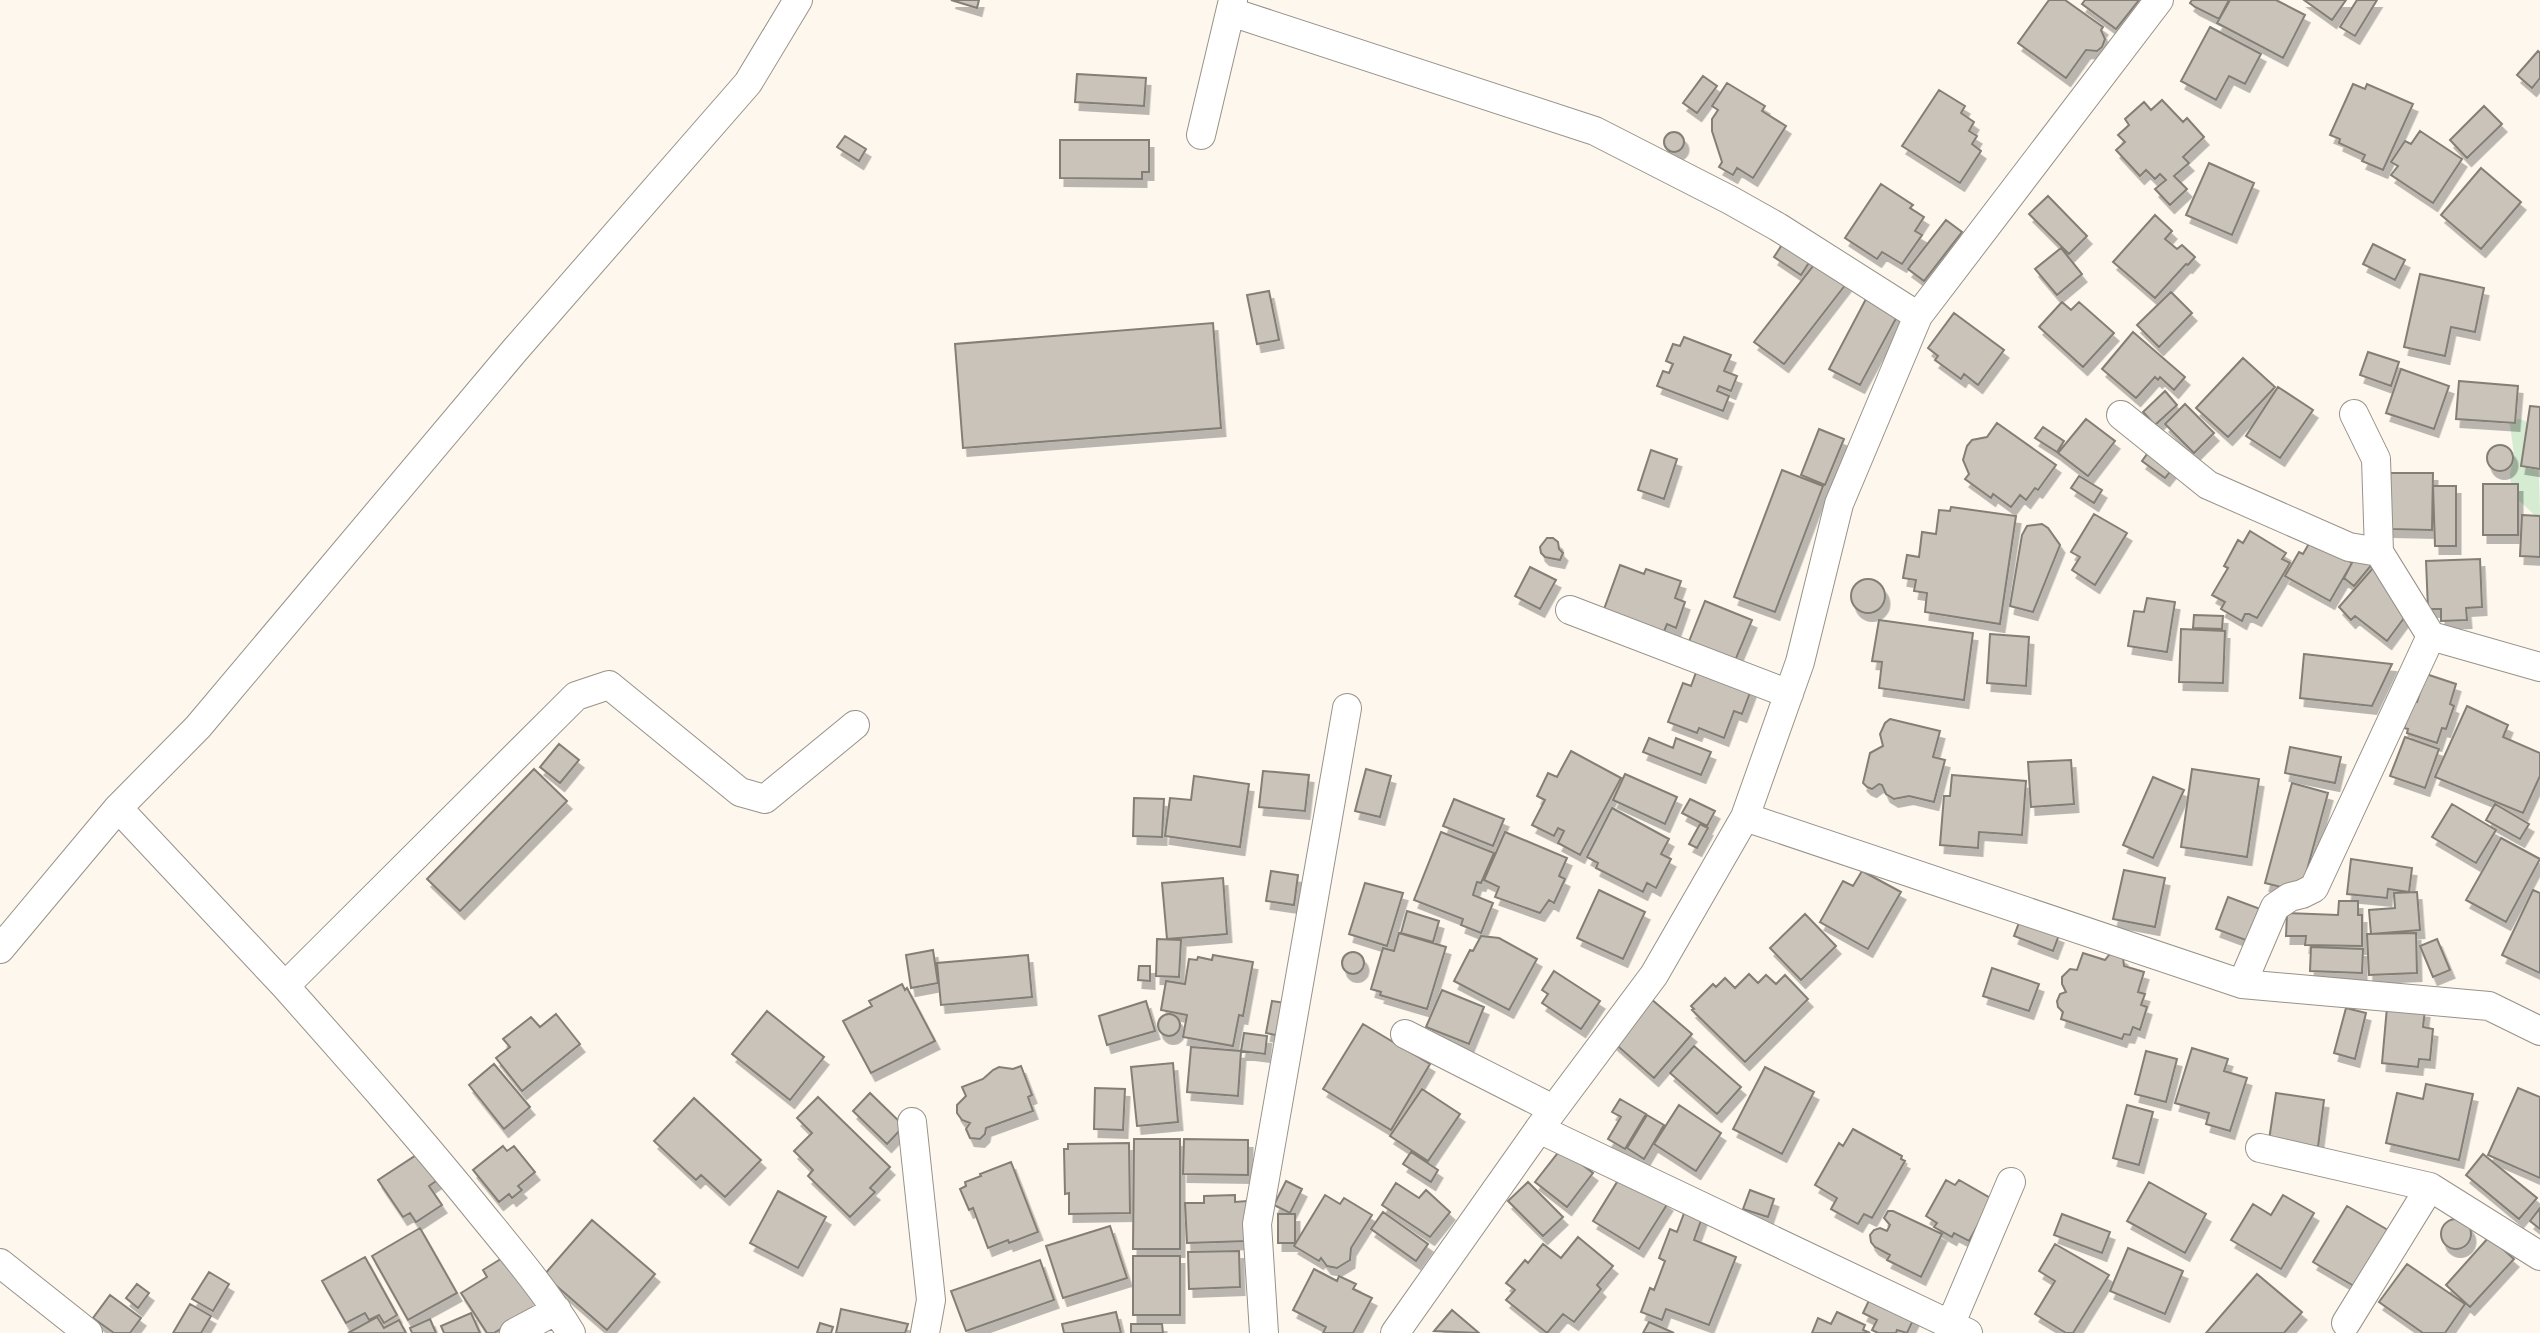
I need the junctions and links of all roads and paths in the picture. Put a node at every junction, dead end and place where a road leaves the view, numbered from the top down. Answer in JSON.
{"nodes":[{"id":1,"x":798,"y":0,"type":"edge"},
{"id":2,"x":2159,"y":0,"type":"edge"},
{"id":3,"x":1232,"y":6,"type":"edge"},
{"id":4,"x":1201,"y":135,"type":"dead end"},
{"id":5,"x":1917,"y":316,"type":"junction"},
{"id":6,"x":2354,"y":414,"type":"dead end"},
{"id":7,"x":2121,"y":415,"type":"dead end"},
{"id":8,"x":2379,"y":552,"type":"junction"},
{"id":9,"x":1570,"y":610,"type":"dead end"},
{"id":10,"x":2431,"y":636,"type":"junction"},
{"id":11,"x":2540,"y":667,"type":"edge"},
{"id":12,"x":1788,"y":694,"type":"junction"},
{"id":13,"x":1347,"y":708,"type":"dead end"},
{"id":14,"x":855,"y":725,"type":"dead end"},
{"id":15,"x":118,"y":808,"type":"junction"},
{"id":16,"x":1745,"y":817,"type":"junction"},
{"id":17,"x":0,"y":949,"type":"edge"},
{"id":18,"x":2242,"y":984,"type":"junction"},
{"id":19,"x":285,"y":986,"type":"junction"},
{"id":20,"x":2540,"y":1031,"type":"edge"},
{"id":21,"x":1405,"y":1034,"type":"dead end"},
{"id":22,"x":1546,"y":1119,"type":"junction"},
{"id":23,"x":912,"y":1122,"type":"dead end"},
{"id":24,"x":2260,"y":1148,"type":"dead end"},
{"id":25,"x":2011,"y":1182,"type":"dead end"},
{"id":26,"x":2430,"y":1187,"type":"junction"},
{"id":27,"x":2540,"y":1256,"type":"edge"},
{"id":28,"x":0,"y":1263,"type":"edge"},
{"id":29,"x":564,"y":1322,"type":"edge"},
{"id":30,"x":2346,"y":1322,"type":"dead end"},
{"id":31,"x":1959,"y":1328,"type":"edge"},
{"id":32,"x":88,"y":1333,"type":"edge"},
{"id":33,"x":514,"y":1333,"type":"edge"},
{"id":34,"x":925,"y":1333,"type":"edge"},
{"id":35,"x":1264,"y":1333,"type":"edge"},
{"id":36,"x":1395,"y":1333,"type":"edge"}],
"edges":[{"from":1,"to":15,"type":"street"},
{"from":2,"to":5,"type":"street"},
{"from":3,"to":4,"type":"street"},
{"from":3,"to":5,"type":"street"},
{"from":5,"to":12,"type":"street"},
{"from":6,"to":8,"type":"street"},
{"from":7,"to":8,"type":"street"},
{"from":8,"to":10,"type":"street"},
{"from":9,"to":12,"type":"street"},
{"from":10,"to":11,"type":"street"},
{"from":10,"to":18,"type":"street"},
{"from":12,"to":16,"type":"street"},
{"from":13,"to":35,"type":"street"},
{"from":14,"to":19,"type":"street"},
{"from":15,"to":17,"type":"street"},
{"from":15,"to":19,"type":"street"},
{"from":16,"to":18,"type":"street"},
{"from":16,"to":22,"type":"street"},
{"from":18,"to":20,"type":"street"},
{"from":19,"to":29,"type":"street"},
{"from":21,"to":22,"type":"street"},
{"from":22,"to":31,"type":"street"},
{"from":22,"to":36,"type":"street"},
{"from":23,"to":34,"type":"street"},
{"from":24,"to":26,"type":"street"},
{"from":25,"to":31,"type":"street"},
{"from":26,"to":27,"type":"street"},
{"from":26,"to":30,"type":"street"},
{"from":28,"to":32,"type":"street"},
{"from":29,"to":33,"type":"street"}]}
